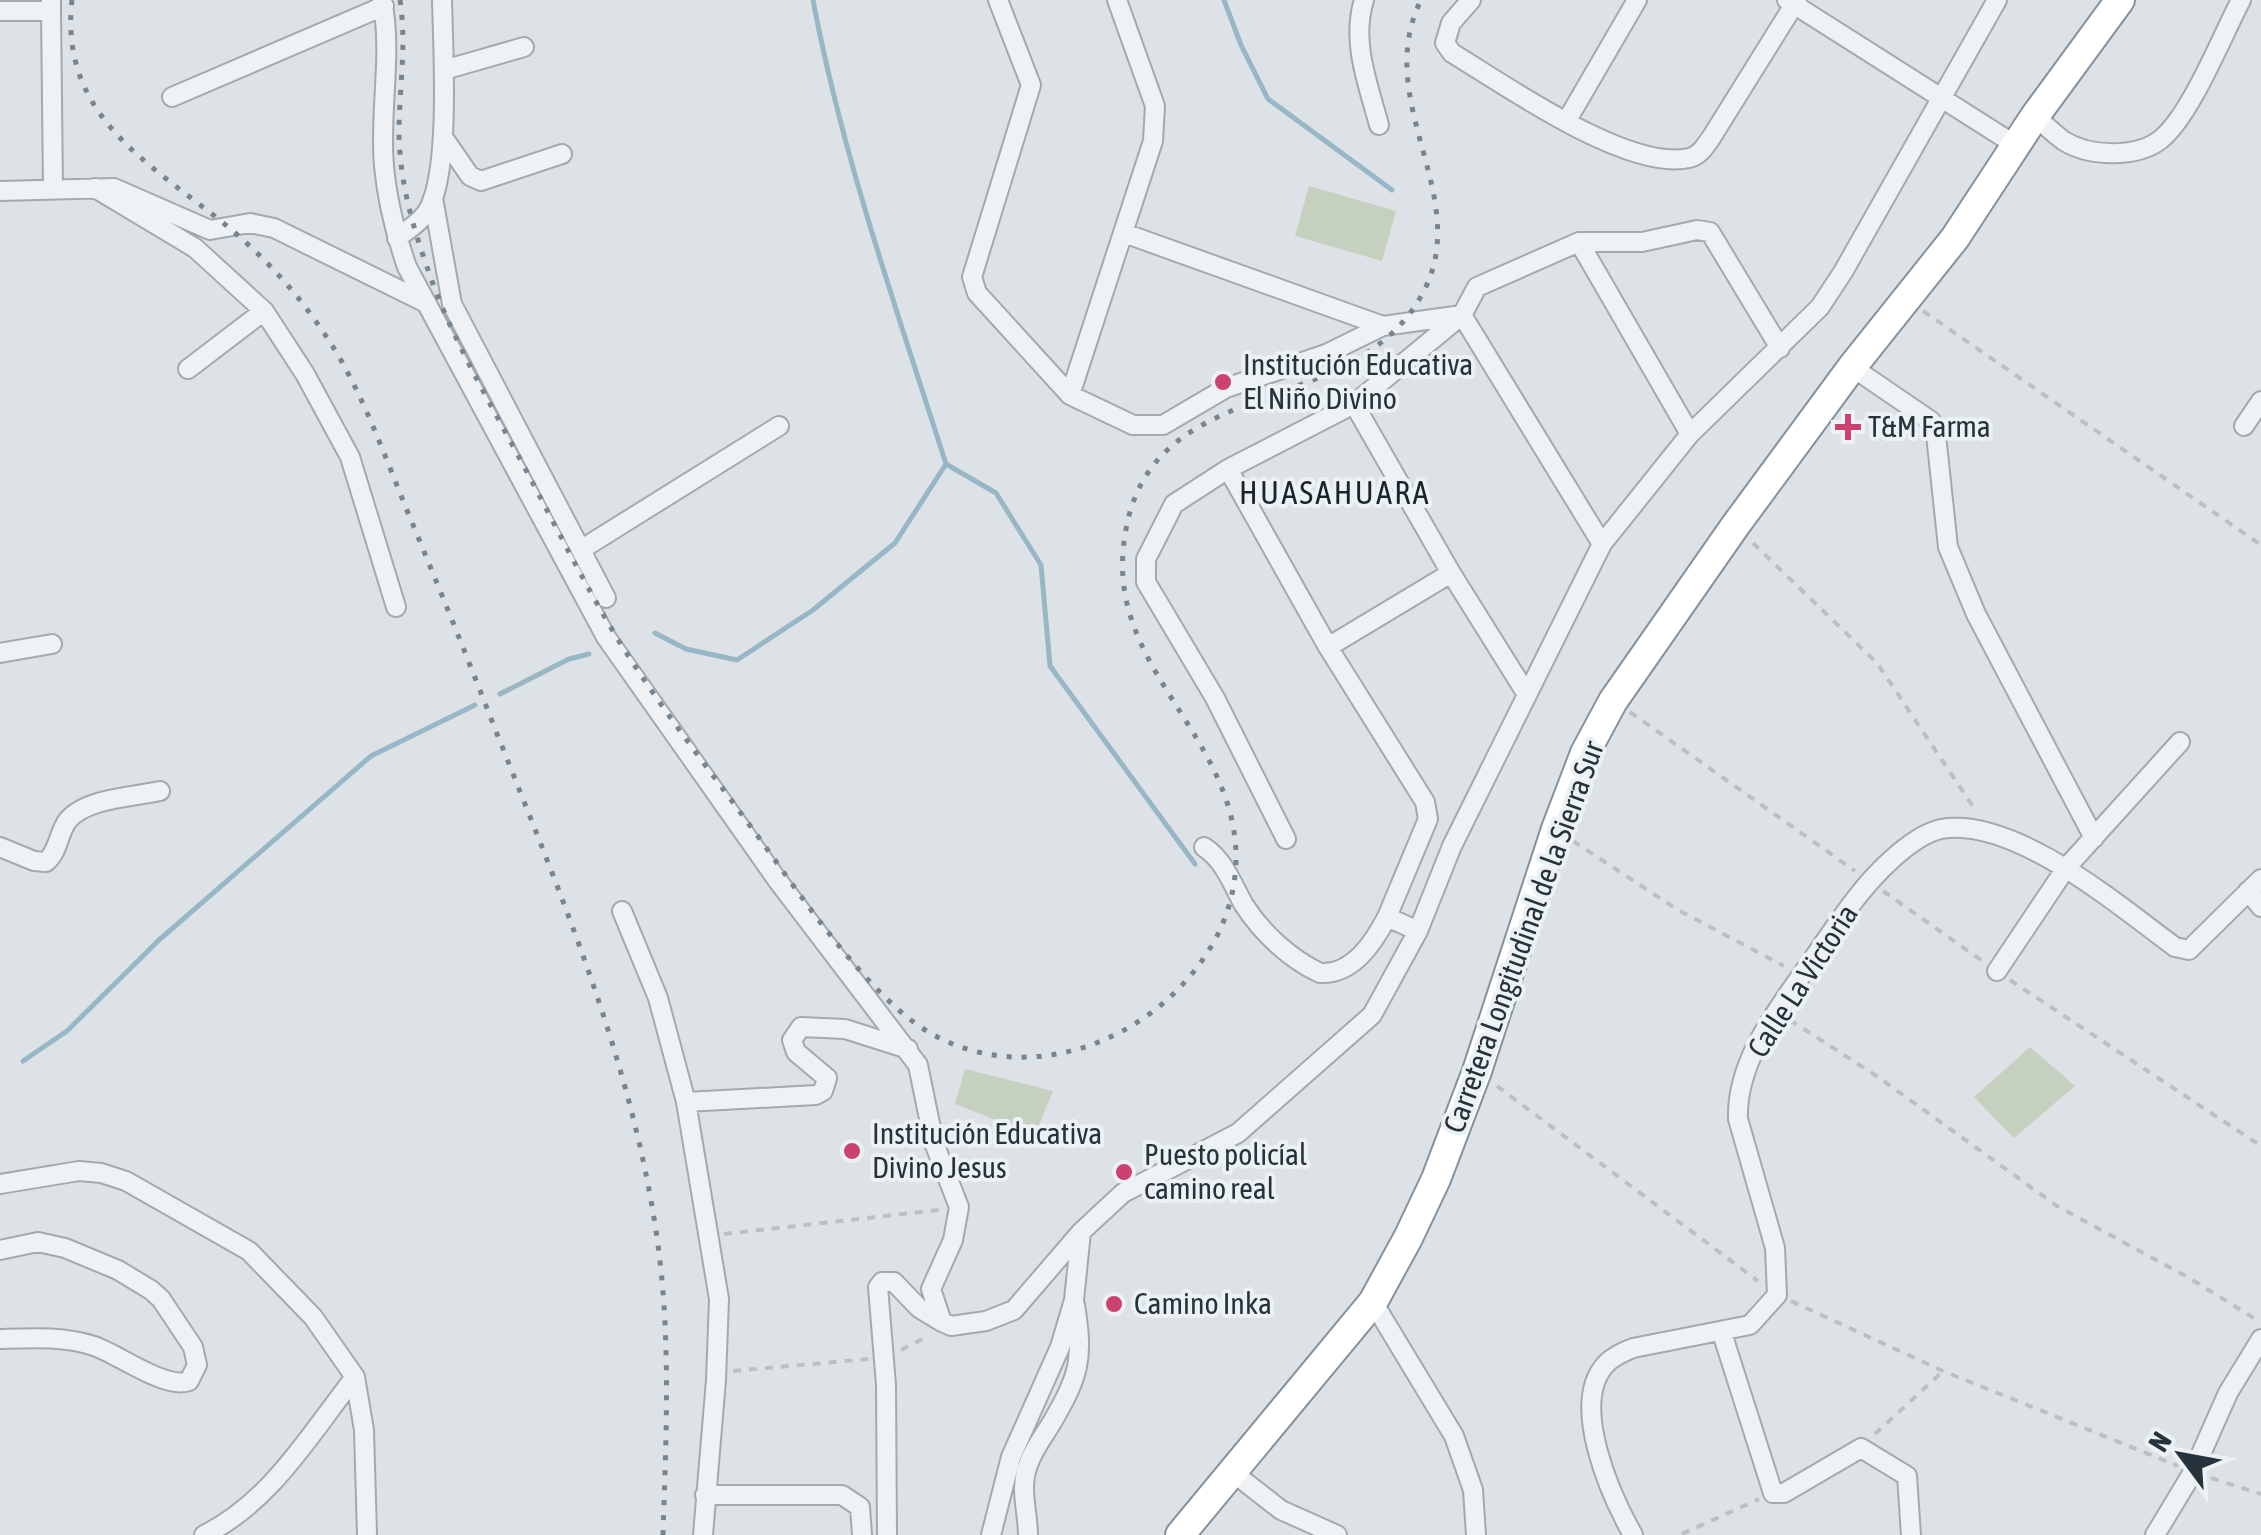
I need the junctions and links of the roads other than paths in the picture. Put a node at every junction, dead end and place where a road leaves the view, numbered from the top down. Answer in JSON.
{"nodes":[{"id":1,"x":442,"y":0,"type":"edge"},
{"id":2,"x":998,"y":0,"type":"edge"},
{"id":3,"x":1117,"y":0,"type":"edge"},
{"id":4,"x":1364,"y":0,"type":"edge"},
{"id":5,"x":1471,"y":0,"type":"edge"},
{"id":6,"x":1637,"y":0,"type":"edge"},
{"id":7,"x":1997,"y":0,"type":"edge"},
{"id":8,"x":2120,"y":0,"type":"edge"},
{"id":9,"x":2241,"y":0,"type":"edge"},
{"id":10,"x":1792,"y":2,"type":"edge"},
{"id":11,"x":383,"y":3,"type":"edge"},
{"id":12,"x":51,"y":5,"type":"edge"},
{"id":13,"x":0,"y":11,"type":"edge"},
{"id":14,"x":524,"y":47,"type":"dead end"},
{"id":15,"x":444,"y":70,"type":"junction"},
{"id":16,"x":172,"y":97,"type":"dead end"},
{"id":17,"x":1942,"y":97,"type":"junction"},
{"id":18,"x":2035,"y":116,"type":"junction"},
{"id":19,"x":1566,"y":122,"type":"junction"},
{"id":20,"x":1379,"y":125,"type":"dead end"},
{"id":21,"x":443,"y":136,"type":"junction"},
{"id":22,"x":2017,"y":146,"type":"junction"},
{"id":23,"x":562,"y":154,"type":"dead end"},
{"id":24,"x":95,"y":188,"type":"junction"},
{"id":25,"x":53,"y":189,"type":"junction"},
{"id":26,"x":0,"y":190,"type":"edge"},
{"id":27,"x":433,"y":198,"type":"junction"},
{"id":28,"x":1124,"y":233,"type":"junction"},
{"id":29,"x":397,"y":238,"type":"junction"},
{"id":30,"x":1579,"y":242,"type":"junction"},
{"id":31,"x":424,"y":302,"type":"junction"},
{"id":32,"x":264,"y":311,"type":"junction"},
{"id":33,"x":1462,"y":315,"type":"junction"},
{"id":34,"x":1382,"y":326,"type":"junction"},
{"id":35,"x":1780,"y":348,"type":"junction"},
{"id":36,"x":1852,"y":367,"type":"junction"},
{"id":37,"x":188,"y":369,"type":"dead end"},
{"id":38,"x":1070,"y":395,"type":"junction"},
{"id":39,"x":2261,"y":401,"type":"edge"},
{"id":40,"x":1354,"y":404,"type":"junction"},
{"id":41,"x":779,"y":426,"type":"dead end"},
{"id":42,"x":2244,"y":426,"type":"dead end"},
{"id":43,"x":1690,"y":434,"type":"junction"},
{"id":44,"x":1228,"y":469,"type":"junction"},
{"id":45,"x":1602,"y":544,"type":"junction"},
{"id":46,"x":584,"y":554,"type":"junction"},
{"id":47,"x":1450,"y":573,"type":"junction"},
{"id":48,"x":574,"y":580,"type":"junction"},
{"id":49,"x":606,"y":598,"type":"dead end"},
{"id":50,"x":396,"y":606,"type":"dead end"},
{"id":51,"x":52,"y":644,"type":"dead end"},
{"id":52,"x":1328,"y":646,"type":"junction"},
{"id":53,"x":0,"y":653,"type":"edge"},
{"id":54,"x":1526,"y":693,"type":"junction"},
{"id":55,"x":2180,"y":742,"type":"dead end"},
{"id":56,"x":160,"y":791,"type":"dead end"},
{"id":57,"x":2094,"y":838,"type":"junction"},
{"id":58,"x":1286,"y":839,"type":"dead end"},
{"id":59,"x":0,"y":847,"type":"edge"},
{"id":60,"x":1204,"y":848,"type":"dead end"},
{"id":61,"x":2066,"y":868,"type":"junction"},
{"id":62,"x":2254,"y":885,"type":"edge"},
{"id":63,"x":2261,"y":907,"type":"edge"},
{"id":64,"x":622,"y":911,"type":"dead end"},
{"id":65,"x":1388,"y":917,"type":"junction"},
{"id":66,"x":1418,"y":930,"type":"junction"},
{"id":67,"x":1997,"y":971,"type":"road end"},
{"id":68,"x":908,"y":1050,"type":"junction"},
{"id":69,"x":686,"y":1102,"type":"junction"},
{"id":70,"x":0,"y":1184,"type":"edge"},
{"id":71,"x":1080,"y":1232,"type":"junction"},
{"id":72,"x":0,"y":1250,"type":"edge"},
{"id":73,"x":1074,"y":1300,"type":"junction"},
{"id":74,"x":1373,"y":1302,"type":"junction"},
{"id":75,"x":946,"y":1324,"type":"junction"},
{"id":76,"x":1722,"y":1333,"type":"junction"},
{"id":77,"x":0,"y":1339,"type":"edge"},
{"id":78,"x":2261,"y":1339,"type":"edge"},
{"id":79,"x":355,"y":1378,"type":"junction"},
{"id":80,"x":1231,"y":1471,"type":"junction"},
{"id":81,"x":704,"y":1495,"type":"junction"},
{"id":82,"x":204,"y":1535,"type":"edge"},
{"id":83,"x":367,"y":1535,"type":"edge"},
{"id":84,"x":703,"y":1535,"type":"edge"},
{"id":85,"x":862,"y":1535,"type":"edge"},
{"id":86,"x":887,"y":1535,"type":"edge"},
{"id":87,"x":991,"y":1535,"type":"edge"},
{"id":88,"x":1028,"y":1535,"type":"edge"},
{"id":89,"x":1180,"y":1535,"type":"edge"},
{"id":90,"x":1337,"y":1535,"type":"edge"},
{"id":91,"x":1476,"y":1535,"type":"edge"},
{"id":92,"x":1633,"y":1535,"type":"edge"},
{"id":93,"x":1911,"y":1535,"type":"edge"},
{"id":94,"x":2155,"y":1535,"type":"edge"}],
"edges":[{"from":1,"to":15,"type":"street"},
{"from":2,"to":38,"type":"street"},
{"from":3,"to":28,"type":"street"},
{"from":4,"to":20,"type":"street"},
{"from":5,"to":19,"type":"street"},
{"from":6,"to":19,"type":"street"},
{"from":7,"to":17,"type":"street"},
{"from":8,"to":18,"type":"highway","name":"Carretera Longitudinal de la Sierra Sur"},
{"from":9,"to":18,"type":"street"},
{"from":10,"to":17,"type":"street"},
{"from":10,"to":19,"type":"street"},
{"from":11,"to":16,"type":"street"},
{"from":11,"to":29,"type":"street"},
{"from":12,"to":13,"type":"street"},
{"from":12,"to":25,"type":"street"},
{"from":14,"to":15,"type":"street"},
{"from":15,"to":21,"type":"street"},
{"from":17,"to":22,"type":"street"},
{"from":17,"to":35,"type":"street"},
{"from":18,"to":22,"type":"highway","name":"Carretera Longitudinal de la Sierra Sur"},
{"from":21,"to":23,"type":"street"},
{"from":21,"to":27,"type":"street"},
{"from":22,"to":36,"type":"highway","name":"Carretera Longitudinal de la Sierra Sur"},
{"from":24,"to":25,"type":"street"},
{"from":24,"to":31,"type":"street"},
{"from":24,"to":32,"type":"street"},
{"from":25,"to":26,"type":"street"},
{"from":27,"to":29,"type":"street"},
{"from":27,"to":46,"type":"street"},
{"from":28,"to":34,"type":"street"},
{"from":28,"to":38,"type":"street"},
{"from":29,"to":31,"type":"street"},
{"from":30,"to":33,"type":"street"},
{"from":30,"to":35,"type":"street"},
{"from":30,"to":43,"type":"street"},
{"from":31,"to":48,"type":"street"},
{"from":32,"to":37,"type":"street"},
{"from":32,"to":50,"type":"street"},
{"from":33,"to":34,"type":"street"},
{"from":33,"to":40,"type":"street"},
{"from":33,"to":45,"type":"street"},
{"from":34,"to":38,"type":"street"},
{"from":35,"to":43,"type":"street"},
{"from":36,"to":57,"type":"street"},
{"from":36,"to":74,"type":"highway","name":"Carretera Longitudinal de la Sierra Sur"},
{"from":39,"to":42,"type":"street"},
{"from":40,"to":44,"type":"street"},
{"from":40,"to":47,"type":"street"},
{"from":41,"to":46,"type":"street"},
{"from":43,"to":45,"type":"street"},
{"from":44,"to":52,"type":"street"},
{"from":44,"to":58,"type":"street"},
{"from":45,"to":54,"type":"street"},
{"from":46,"to":48,"type":"street"},
{"from":46,"to":49,"type":"street"},
{"from":47,"to":52,"type":"street"},
{"from":47,"to":54,"type":"street"},
{"from":48,"to":68,"type":"street"},
{"from":51,"to":53,"type":"street"},
{"from":52,"to":65,"type":"street"},
{"from":54,"to":66,"type":"street"},
{"from":55,"to":57,"type":"street"},
{"from":56,"to":59,"type":"street"},
{"from":57,"to":61,"type":"street"},
{"from":60,"to":65,"type":"street"},
{"from":61,"to":62,"type":"street","name":"Calle La Victoria"},
{"from":61,"to":67,"type":"street"},
{"from":61,"to":76,"type":"street","name":"Calle La Victoria"},
{"from":62,"to":63,"type":"street"},
{"from":64,"to":69,"type":"street"},
{"from":65,"to":66,"type":"street"},
{"from":66,"to":71,"type":"street"},
{"from":68,"to":69,"type":"street"},
{"from":68,"to":75,"type":"street"},
{"from":69,"to":81,"type":"street"},
{"from":70,"to":79,"type":"street"},
{"from":71,"to":73,"type":"street"},
{"from":71,"to":75,"type":"street"},
{"from":72,"to":77,"type":"street"},
{"from":73,"to":87,"type":"street"},
{"from":73,"to":88,"type":"street"},
{"from":74,"to":80,"type":"highway","name":"Carretera Longitudinal de la Sierra Sur"},
{"from":74,"to":91,"type":"street"},
{"from":75,"to":86,"type":"street"},
{"from":76,"to":92,"type":"street"},
{"from":76,"to":93,"type":"street"},
{"from":78,"to":94,"type":"street"},
{"from":79,"to":82,"type":"street"},
{"from":79,"to":83,"type":"street"},
{"from":80,"to":89,"type":"highway","name":"Carretera Longitudinal de la Sierra Sur"},
{"from":80,"to":90,"type":"street"},
{"from":81,"to":84,"type":"street"},
{"from":81,"to":85,"type":"street"}]}
